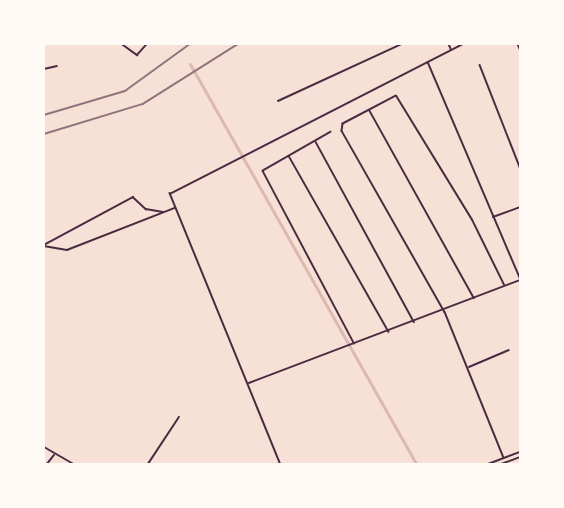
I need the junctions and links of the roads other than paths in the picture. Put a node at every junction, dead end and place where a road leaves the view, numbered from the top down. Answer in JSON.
{"nodes":[{"id":1,"x":122,"y":44,"type":"edge"},
{"id":2,"x":147,"y":44,"type":"edge"},
{"id":3,"x":402,"y":44,"type":"edge"},
{"id":4,"x":449,"y":44,"type":"edge"},
{"id":5,"x":464,"y":44,"type":"edge"},
{"id":6,"x":518,"y":44,"type":"edge"},
{"id":7,"x":520,"y":48,"type":"edge"},
{"id":8,"x":452,"y":50,"type":"junction"},
{"id":9,"x":428,"y":62,"type":"junction"},
{"id":10,"x":480,"y":65,"type":"dead end"},
{"id":11,"x":57,"y":66,"type":"dead end"},
{"id":12,"x":44,"y":69,"type":"edge"},
{"id":13,"x":278,"y":101,"type":"dead end"},
{"id":14,"x":369,"y":110,"type":"junction"},
{"id":15,"x":331,"y":132,"type":"dead end"},
{"id":16,"x":315,"y":142,"type":"junction"},
{"id":17,"x":289,"y":155,"type":"junction"},
{"id":18,"x":520,"y":166,"type":"edge"},
{"id":19,"x":176,"y":207,"type":"junction"},
{"id":20,"x":520,"y":207,"type":"edge"},
{"id":21,"x":164,"y":212,"type":"junction"},
{"id":22,"x":493,"y":217,"type":"junction"},
{"id":23,"x":44,"y":246,"type":"edge"},
{"id":24,"x":520,"y":279,"type":"edge"},
{"id":25,"x":504,"y":285,"type":"junction"},
{"id":26,"x":475,"y":299,"type":"junction"},
{"id":27,"x":445,"y":312,"type":"junction"},
{"id":28,"x":415,"y":323,"type":"junction"},
{"id":29,"x":389,"y":333,"type":"junction"},
{"id":30,"x":353,"y":344,"type":"junction"},
{"id":31,"x":508,"y":350,"type":"dead end"},
{"id":32,"x":469,"y":367,"type":"junction"},
{"id":33,"x":248,"y":384,"type":"junction"},
{"id":34,"x":179,"y":417,"type":"dead end"},
{"id":35,"x":44,"y":447,"type":"edge"},
{"id":36,"x":520,"y":452,"type":"edge"},
{"id":37,"x":54,"y":454,"type":"junction"},
{"id":38,"x":520,"y":457,"type":"edge"},
{"id":39,"x":504,"y":458,"type":"junction"},
{"id":40,"x":506,"y":464,"type":"edge"},
{"id":41,"x":47,"y":465,"type":"edge"},
{"id":42,"x":73,"y":465,"type":"edge"},
{"id":43,"x":148,"y":465,"type":"edge"},
{"id":44,"x":280,"y":465,"type":"edge"},
{"id":45,"x":489,"y":465,"type":"edge"},
{"id":46,"x":501,"y":465,"type":"edge"}],
"edges":[{"from":1,"to":2,"type":"street"},
{"from":3,"to":13,"type":"street"},
{"from":4,"to":8,"type":"street"},
{"from":5,"to":8,"type":"street"},
{"from":6,"to":7,"type":"street"},
{"from":8,"to":9,"type":"street"},
{"from":9,"to":19,"type":"street"},
{"from":9,"to":22,"type":"street"},
{"from":10,"to":18,"type":"street"},
{"from":11,"to":12,"type":"street"},
{"from":14,"to":25,"type":"street"},
{"from":14,"to":26,"type":"street"},
{"from":14,"to":27,"type":"street"},
{"from":15,"to":16,"type":"street"},
{"from":16,"to":17,"type":"street"},
{"from":16,"to":28,"type":"street"},
{"from":17,"to":29,"type":"street"},
{"from":17,"to":30,"type":"street"},
{"from":19,"to":21,"type":"street"},
{"from":19,"to":33,"type":"street"},
{"from":20,"to":22,"type":"street"},
{"from":21,"to":23,"type":"street"},
{"from":21,"to":23,"type":"street"},
{"from":22,"to":24,"type":"street"},
{"from":24,"to":25,"type":"street"},
{"from":25,"to":26,"type":"street"},
{"from":26,"to":27,"type":"street"},
{"from":27,"to":28,"type":"street"},
{"from":27,"to":32,"type":"street"},
{"from":28,"to":29,"type":"street"},
{"from":29,"to":30,"type":"street"},
{"from":30,"to":33,"type":"street"},
{"from":31,"to":32,"type":"street"},
{"from":32,"to":39,"type":"street"},
{"from":33,"to":44,"type":"street"},
{"from":34,"to":43,"type":"street"},
{"from":35,"to":37,"type":"main road"},
{"from":36,"to":39,"type":"main road"},
{"from":37,"to":41,"type":"street"},
{"from":37,"to":42,"type":"main road"},
{"from":38,"to":40,"type":"main road"},
{"from":39,"to":40,"type":"street"},
{"from":39,"to":45,"type":"main road"},
{"from":40,"to":46,"type":"main road"}]}
